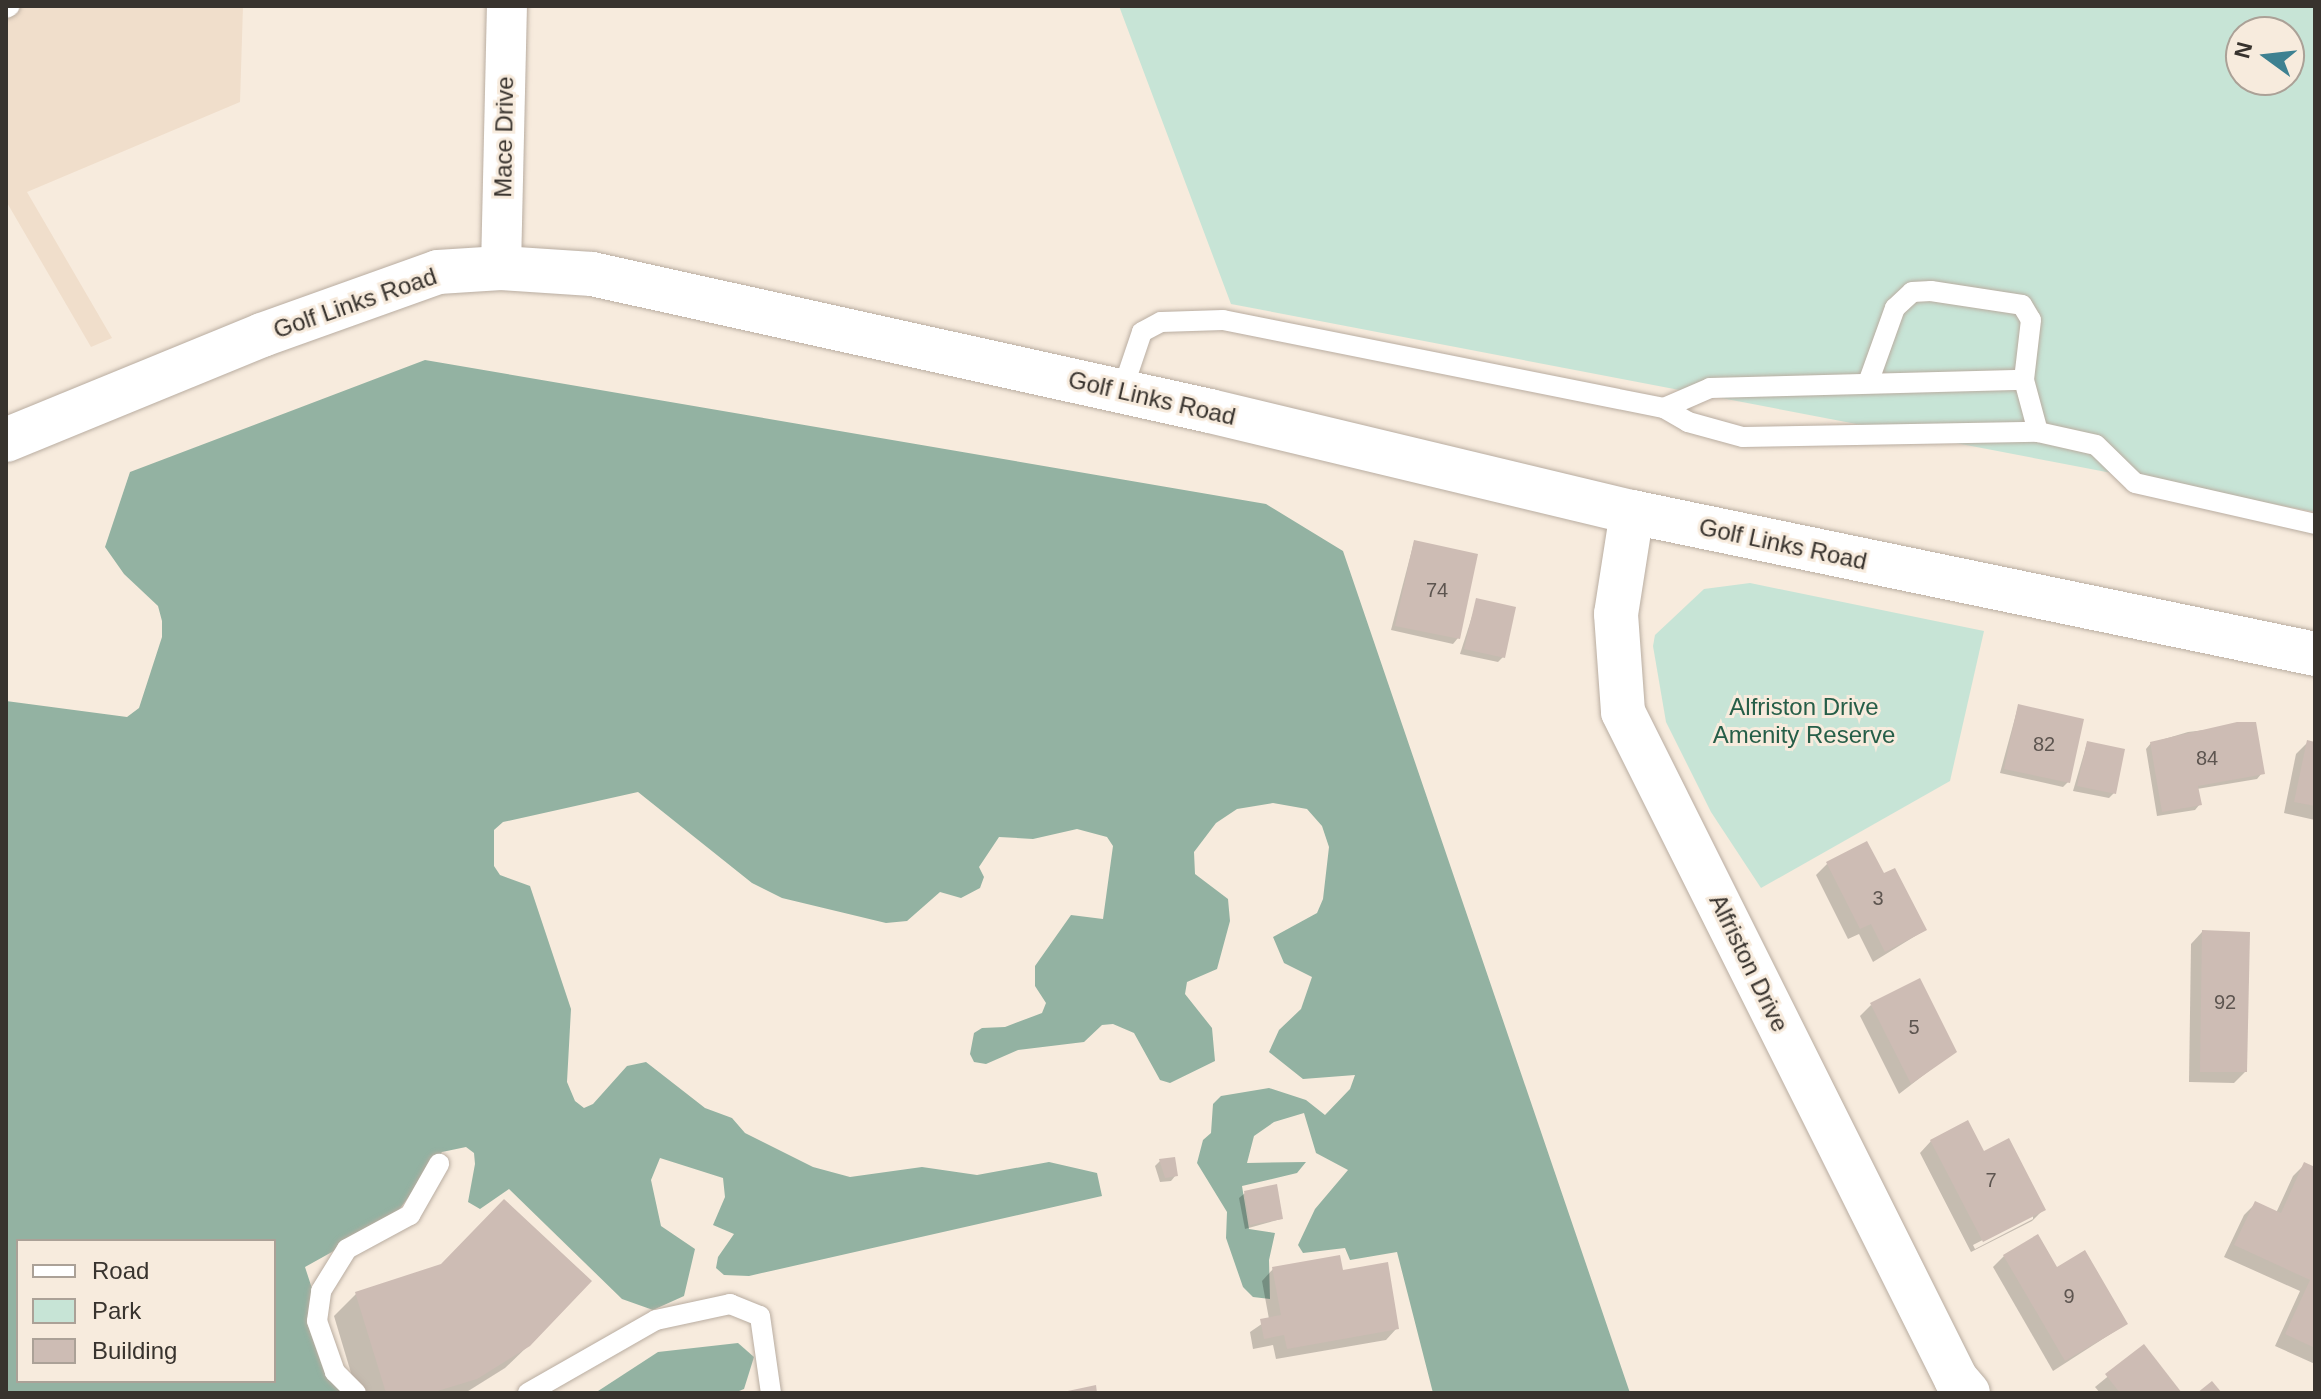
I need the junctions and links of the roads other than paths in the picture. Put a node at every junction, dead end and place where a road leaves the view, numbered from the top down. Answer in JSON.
{"nodes":[{"id":1,"x":507,"y":6,"type":"edge"},
{"id":2,"x":501,"y":268,"type":"junction"},
{"id":3,"x":2024,"y":380,"type":"junction"},
{"id":4,"x":1868,"y":383,"type":"junction"},
{"id":5,"x":1122,"y":391,"type":"junction"},
{"id":6,"x":1664,"y":408,"type":"junction"},
{"id":7,"x":2038,"y":432,"type":"junction"},
{"id":8,"x":6,"y":440,"type":"edge"},
{"id":9,"x":1632,"y":512,"type":"junction"},
{"id":10,"x":2315,"y":524,"type":"edge"},
{"id":11,"x":2315,"y":654,"type":"edge"},
{"id":12,"x":439,"y":1164,"type":"dead end"},
{"id":13,"x":356,"y":1393,"type":"edge"},
{"id":14,"x":528,"y":1393,"type":"edge"},
{"id":15,"x":771,"y":1393,"type":"edge"},
{"id":16,"x":1968,"y":1393,"type":"edge"}],
"edges":[{"from":1,"to":2,"type":"street","name":"Mace Drive"},
{"from":2,"to":5,"type":"main road","name":"Golf Links Road"},
{"from":2,"to":8,"type":"main road","name":"Golf Links Road"},
{"from":3,"to":4,"type":"lane"},
{"from":3,"to":4,"type":"lane"},
{"from":3,"to":7,"type":"lane"},
{"from":4,"to":6,"type":"lane"},
{"from":5,"to":6,"type":"lane"},
{"from":5,"to":9,"type":"main road","name":"Golf Links Road"},
{"from":6,"to":7,"type":"lane"},
{"from":7,"to":10,"type":"lane"},
{"from":9,"to":11,"type":"main road","name":"Golf Links Road"},
{"from":9,"to":16,"type":"main road","name":"Alfriston Drive"},
{"from":12,"to":13,"type":"lane"},
{"from":14,"to":15,"type":"lane"}]}
